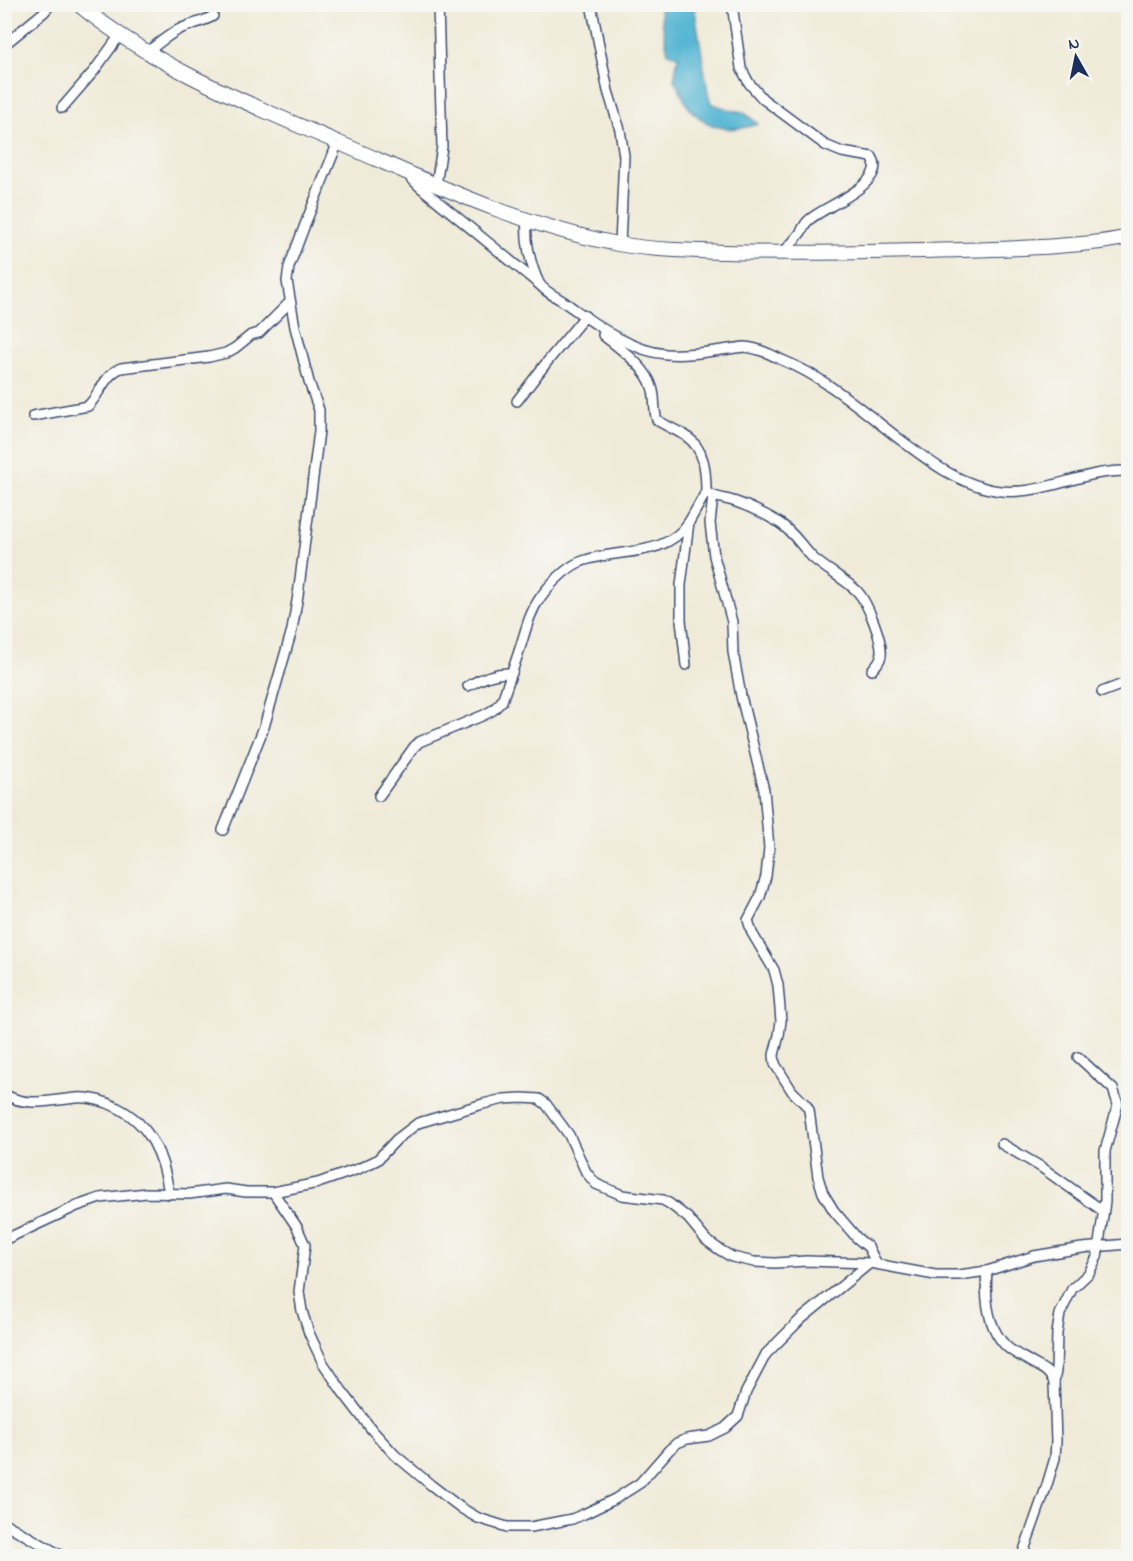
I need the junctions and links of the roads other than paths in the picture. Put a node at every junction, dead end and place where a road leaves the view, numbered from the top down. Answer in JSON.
{"nodes":[{"id":1,"x":51,"y":4,"type":"edge"},
{"id":2,"x":78,"y":4,"type":"edge"},
{"id":3,"x":438,"y":4,"type":"edge"},
{"id":4,"x":591,"y":4,"type":"edge"},
{"id":5,"x":732,"y":4,"type":"edge"},
{"id":6,"x":213,"y":16,"type":"dead end"},
{"id":7,"x":120,"y":35,"type":"junction"},
{"id":8,"x":4,"y":45,"type":"edge"},
{"id":9,"x":147,"y":52,"type":"junction"},
{"id":10,"x":62,"y":108,"type":"dead end"},
{"id":11,"x":338,"y":142,"type":"junction"},
{"id":12,"x":406,"y":173,"type":"junction"},
{"id":13,"x":436,"y":185,"type":"junction"},
{"id":14,"x":527,"y":220,"type":"junction"},
{"id":15,"x":800,"y":233,"type":"junction"},
{"id":16,"x":1128,"y":237,"type":"edge"},
{"id":17,"x":620,"y":244,"type":"junction"},
{"id":18,"x":783,"y":253,"type":"junction"},
{"id":19,"x":804,"y":253,"type":"junction"},
{"id":20,"x":540,"y":285,"type":"junction"},
{"id":21,"x":290,"y":302,"type":"junction"},
{"id":22,"x":585,"y":316,"type":"junction"},
{"id":23,"x":594,"y":324,"type":"junction"},
{"id":24,"x":517,"y":401,"type":"dead end"},
{"id":25,"x":33,"y":416,"type":"dead end"},
{"id":26,"x":1128,"y":471,"type":"edge"},
{"id":27,"x":709,"y":494,"type":"junction"},
{"id":28,"x":688,"y":522,"type":"junction"},
{"id":29,"x":686,"y":665,"type":"dead end"},
{"id":30,"x":872,"y":670,"type":"dead end"},
{"id":31,"x":512,"y":673,"type":"junction"},
{"id":32,"x":1128,"y":682,"type":"edge"},
{"id":33,"x":468,"y":687,"type":"dead end"},
{"id":34,"x":1102,"y":692,"type":"dead end"},
{"id":35,"x":379,"y":796,"type":"dead end"},
{"id":36,"x":223,"y":830,"type":"dead end"},
{"id":37,"x":1078,"y":1057,"type":"dead end"},
{"id":38,"x":4,"y":1094,"type":"edge"},
{"id":39,"x":1002,"y":1144,"type":"dead end"},
{"id":40,"x":273,"y":1192,"type":"junction"},
{"id":41,"x":169,"y":1194,"type":"junction"},
{"id":42,"x":1103,"y":1211,"type":"junction"},
{"id":43,"x":4,"y":1240,"type":"edge"},
{"id":44,"x":1128,"y":1244,"type":"edge"},
{"id":45,"x":1099,"y":1246,"type":"junction"},
{"id":46,"x":873,"y":1264,"type":"junction"},
{"id":47,"x":987,"y":1271,"type":"junction"},
{"id":48,"x":1054,"y":1382,"type":"junction"},
{"id":49,"x":4,"y":1523,"type":"edge"},
{"id":50,"x":62,"y":1557,"type":"edge"},
{"id":51,"x":1022,"y":1557,"type":"edge"}],
"edges":[{"from":1,"to":8,"type":"street"},
{"from":2,"to":7,"type":"highway"},
{"from":3,"to":13,"type":"street"},
{"from":4,"to":17,"type":"street"},
{"from":5,"to":15,"type":"street"},
{"from":6,"to":9,"type":"street"},
{"from":7,"to":9,"type":"highway"},
{"from":7,"to":10,"type":"street"},
{"from":9,"to":11,"type":"highway"},
{"from":11,"to":12,"type":"highway"},
{"from":11,"to":21,"type":"street"},
{"from":12,"to":13,"type":"highway"},
{"from":12,"to":20,"type":"street"},
{"from":13,"to":14,"type":"highway"},
{"from":14,"to":17,"type":"highway"},
{"from":14,"to":20,"type":"street"},
{"from":15,"to":18,"type":"street"},
{"from":15,"to":19,"type":"street"},
{"from":16,"to":19,"type":"highway"},
{"from":17,"to":18,"type":"highway"},
{"from":18,"to":19,"type":"highway"},
{"from":20,"to":22,"type":"street"},
{"from":21,"to":25,"type":"street"},
{"from":21,"to":36,"type":"street"},
{"from":22,"to":23,"type":"street"},
{"from":22,"to":24,"type":"street"},
{"from":23,"to":26,"type":"street"},
{"from":23,"to":27,"type":"street"},
{"from":27,"to":28,"type":"street"},
{"from":27,"to":30,"type":"street"},
{"from":27,"to":46,"type":"street"},
{"from":28,"to":29,"type":"street"},
{"from":28,"to":31,"type":"street"},
{"from":31,"to":33,"type":"street"},
{"from":31,"to":35,"type":"street"},
{"from":32,"to":34,"type":"street"},
{"from":37,"to":42,"type":"street"},
{"from":38,"to":41,"type":"street"},
{"from":39,"to":42,"type":"street"},
{"from":40,"to":41,"type":"street"},
{"from":40,"to":46,"type":"street"},
{"from":40,"to":46,"type":"street"},
{"from":41,"to":43,"type":"street"},
{"from":42,"to":45,"type":"street"},
{"from":44,"to":45,"type":"street"},
{"from":45,"to":47,"type":"street"},
{"from":45,"to":48,"type":"street"},
{"from":46,"to":47,"type":"street"},
{"from":47,"to":48,"type":"street"},
{"from":48,"to":51,"type":"street"},
{"from":49,"to":50,"type":"street"}]}
